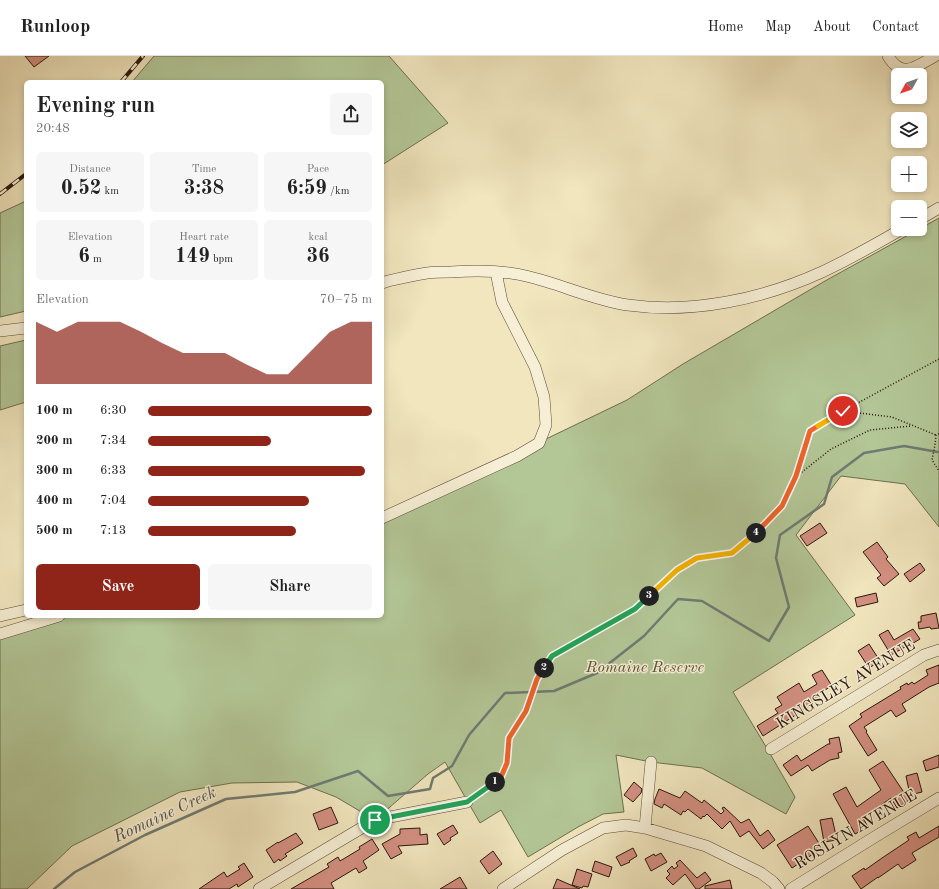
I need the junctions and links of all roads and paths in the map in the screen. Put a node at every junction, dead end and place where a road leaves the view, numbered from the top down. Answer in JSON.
{"nodes":[{"id":1,"x":888,"y":56,"type":"edge"},
{"id":2,"x":935,"y":56,"type":"edge"},
{"id":3,"x":939,"y":208,"type":"edge"},
{"id":4,"x":927,"y":215,"type":"edge"},
{"id":5,"x":891,"y":236,"type":"edge"},
{"id":6,"x":496,"y":272,"type":"junction"},
{"id":7,"x":384,"y":282,"type":"edge"},
{"id":8,"x":24,"y":328,"type":"edge"},
{"id":9,"x":0,"y":331,"type":"edge"},
{"id":10,"x":939,"y":359,"type":"edge"},
{"id":11,"x":843,"y":411,"type":"junction"},
{"id":12,"x":913,"y":426,"type":"junction"},
{"id":13,"x":939,"y":434,"type":"edge"},
{"id":14,"x":936,"y":435,"type":"junction"},
{"id":15,"x":939,"y":471,"type":"edge"},
{"id":16,"x":796,"y":476,"type":"junction"},
{"id":17,"x":384,"y":517,"type":"edge"},
{"id":18,"x":24,"y":610,"type":"edge"},
{"id":19,"x":0,"y":616,"type":"edge"},
{"id":20,"x":52,"y":618,"type":"edge"},
{"id":21,"x":0,"y":634,"type":"edge"},
{"id":22,"x":939,"y":650,"type":"edge"},
{"id":23,"x":771,"y":749,"type":"dead end"},
{"id":24,"x":651,"y":762,"type":"dead end"},
{"id":25,"x":939,"y":798,"type":"edge"},
{"id":26,"x":467,"y":802,"type":"joint"},
{"id":27,"x":645,"y":828,"type":"junction"},
{"id":28,"x":259,"y":889,"type":"edge"},
{"id":29,"x":503,"y":889,"type":"edge"},
{"id":30,"x":779,"y":889,"type":"edge"},
{"id":31,"x":791,"y":889,"type":"edge"}],
"edges":[{"from":1,"to":2,"type":"street"},
{"from":3,"to":4,"type":"street"},
{"from":5,"to":6,"type":"street"},
{"from":6,"to":7,"type":"street"},
{"from":6,"to":17,"type":"street"},
{"from":8,"to":9,"type":"street"},
{"from":10,"to":11,"type":"path"},
{"from":11,"to":12,"type":"path"},
{"from":11,"to":16,"type":"path"},
{"from":12,"to":14,"type":"path"},
{"from":12,"to":16,"type":"path"},
{"from":13,"to":14,"type":"path"},
{"from":14,"to":15,"type":"path"},
{"from":16,"to":26,"type":"path"},
{"from":18,"to":19,"type":"street"},
{"from":20,"to":21,"type":"street"},
{"from":22,"to":23,"type":"street","name":"KINGSLEY AVENUE"},
{"from":24,"to":27,"type":"street"},
{"from":25,"to":31,"type":"street","name":"ROSLYN AVENUE"},
{"from":26,"to":28,"type":"street"},
{"from":27,"to":29,"type":"street"},
{"from":27,"to":30,"type":"street"}]}
